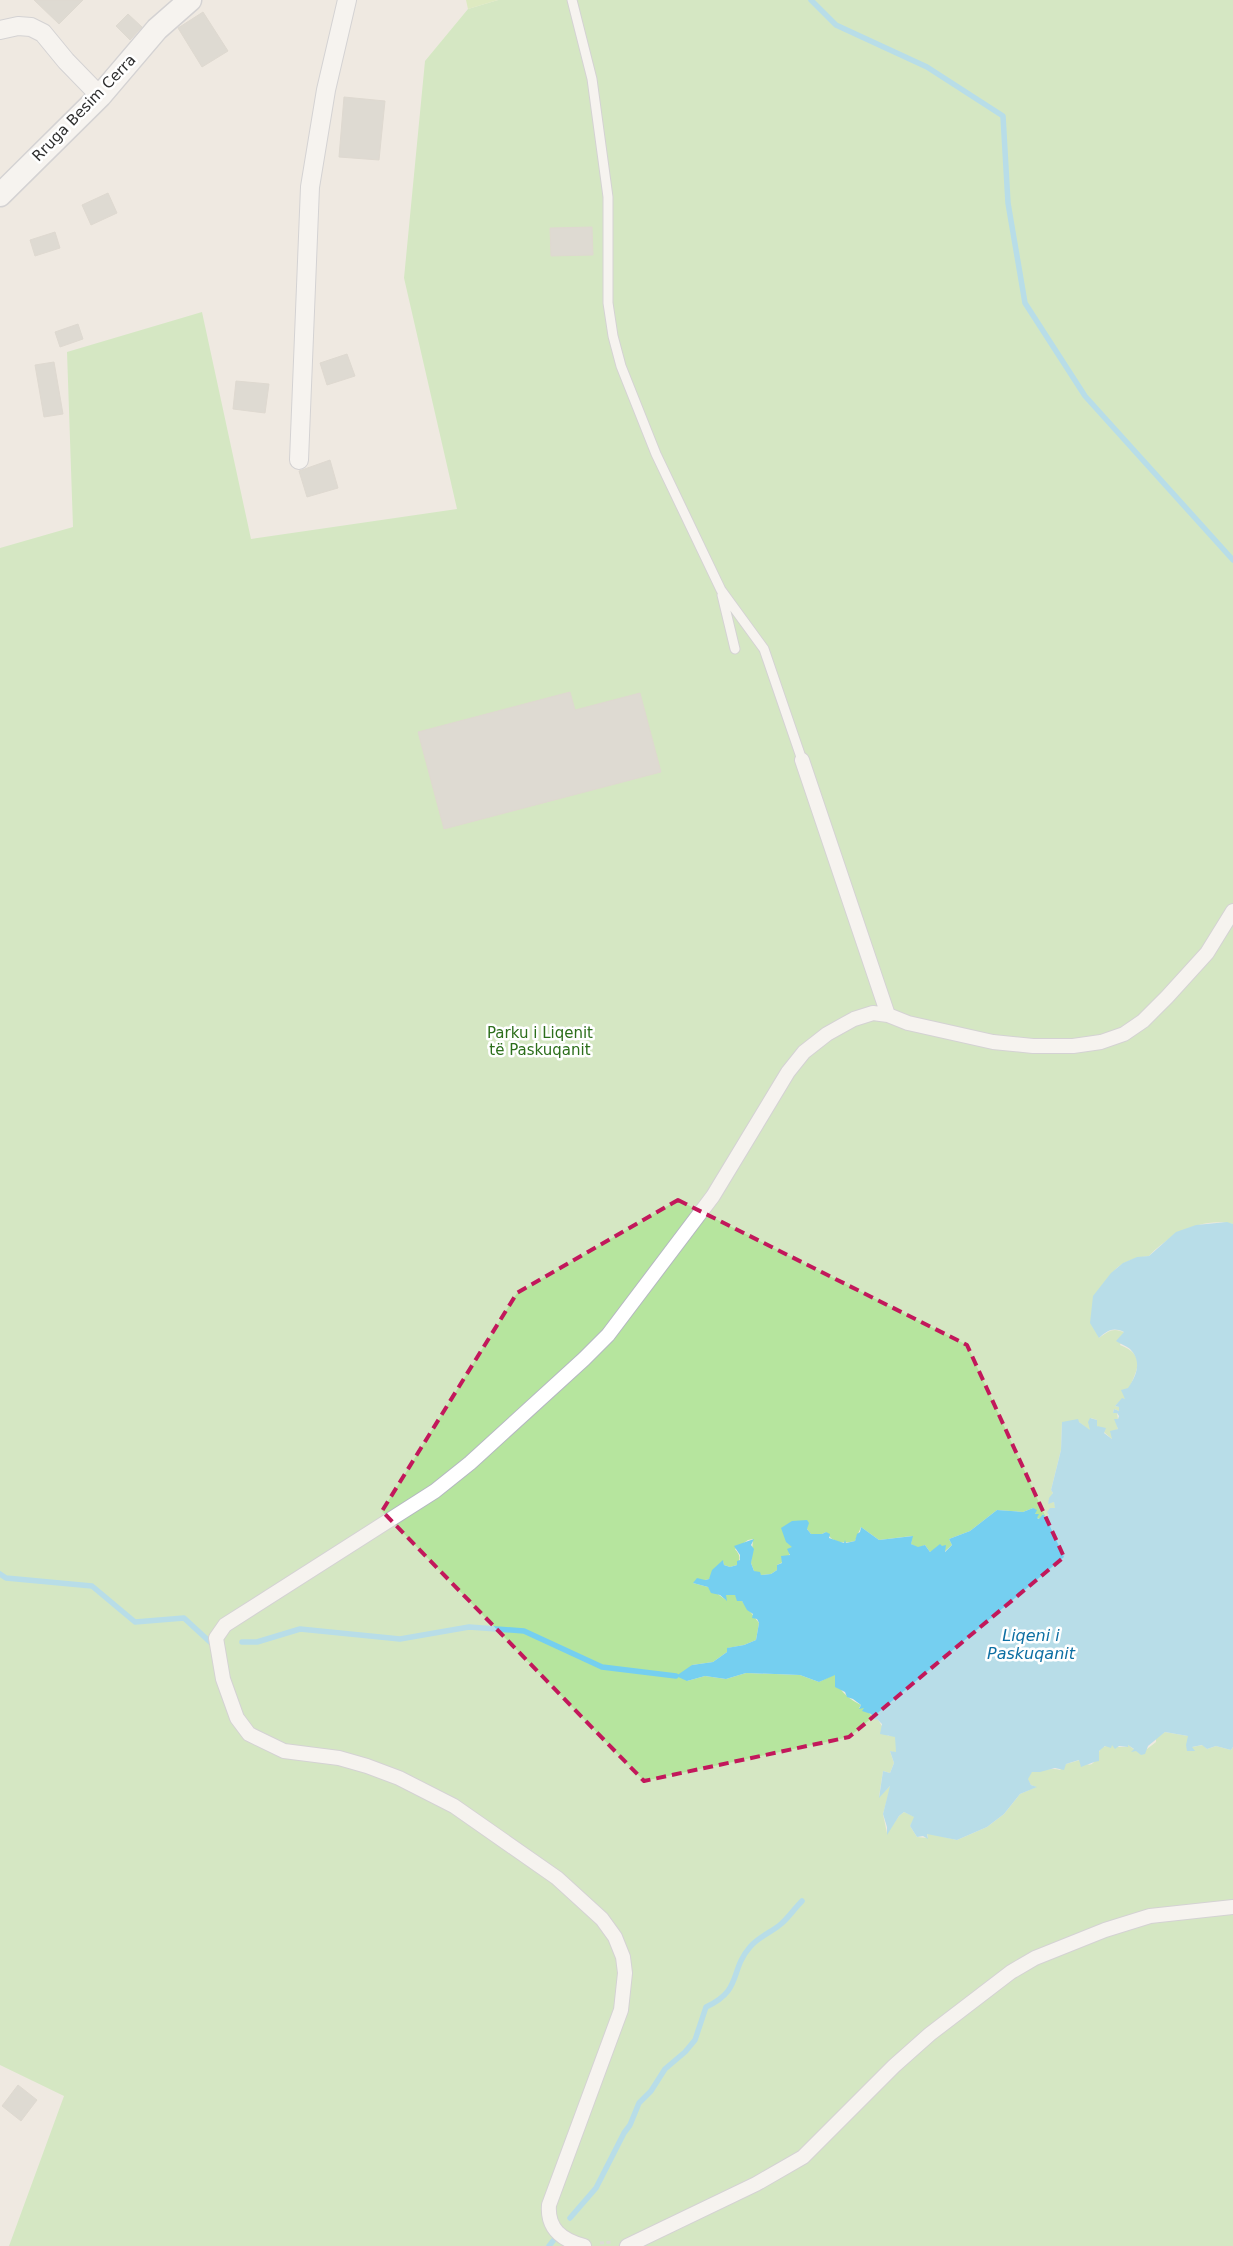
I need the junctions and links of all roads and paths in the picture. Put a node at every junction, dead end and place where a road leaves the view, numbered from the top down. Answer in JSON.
{"nodes":[{"id":1,"x":190,"y":0,"type":"edge"},
{"id":2,"x":347,"y":0,"type":"edge"},
{"id":3,"x":572,"y":0,"type":"edge"},
{"id":4,"x":0,"y":30,"type":"edge"},
{"id":5,"x":100,"y":96,"type":"junction"},
{"id":6,"x":0,"y":195,"type":"edge"},
{"id":7,"x":299,"y":460,"type":"dead end"},
{"id":8,"x":721,"y":590,"type":"junction"},
{"id":9,"x":735,"y":649,"type":"dead end"},
{"id":10,"x":802,"y":760,"type":"joint"},
{"id":11,"x":1233,"y":911,"type":"edge"},
{"id":12,"x":888,"y":1015,"type":"junction"},
{"id":13,"x":1233,"y":1907,"type":"edge"},
{"id":14,"x":589,"y":2243,"type":"edge"},
{"id":15,"x":621,"y":2244,"type":"edge"}],
"edges":[{"from":1,"to":5,"type":"street","name":"Rruga Besim Cerra"},
{"from":2,"to":7,"type":"street"},
{"from":3,"to":8,"type":"lane"},
{"from":4,"to":5,"type":"street"},
{"from":5,"to":6,"type":"street","name":"Rruga Besim Cerra"},
{"from":8,"to":9,"type":"lane"},
{"from":8,"to":10,"type":"lane"},
{"from":10,"to":12,"type":"street"},
{"from":11,"to":12,"type":"street"},
{"from":12,"to":14,"type":"street"},
{"from":13,"to":15,"type":"street"},
{"from":14,"to":15,"type":"path"}]}
